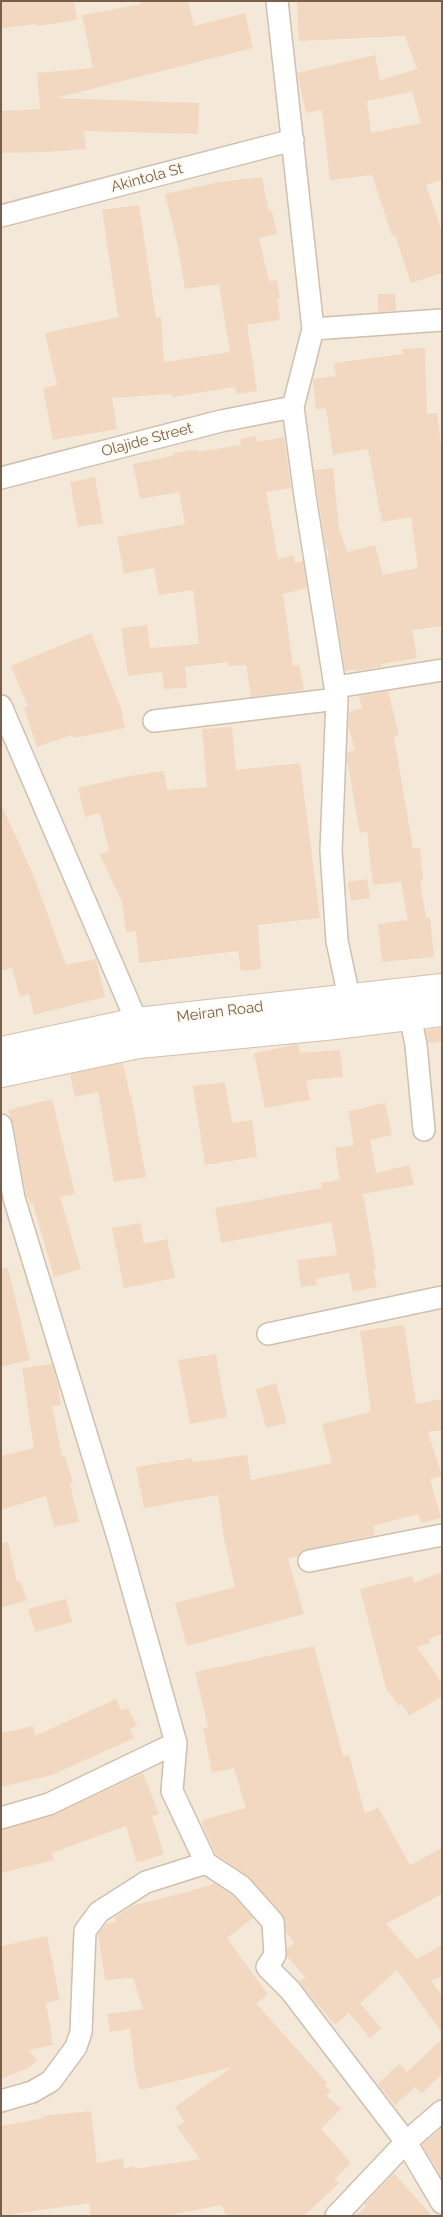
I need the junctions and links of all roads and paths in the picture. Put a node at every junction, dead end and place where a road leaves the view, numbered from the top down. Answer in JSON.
{"nodes":[{"id":1,"x":277,"y":1,"type":"edge"},
{"id":2,"x":293,"y":140,"type":"junction"},
{"id":3,"x":1,"y":216,"type":"edge"},
{"id":4,"x":442,"y":320,"type":"edge"},
{"id":5,"x":313,"y":329,"type":"junction"},
{"id":6,"x":293,"y":407,"type":"junction"},
{"id":7,"x":1,"y":478,"type":"edge"},
{"id":8,"x":442,"y":670,"type":"edge"},
{"id":9,"x":337,"y":693,"type":"junction"},
{"id":10,"x":1,"y":706,"type":"edge"},
{"id":11,"x":154,"y":721,"type":"dead end"},
{"id":12,"x":442,"y":988,"type":"edge"},
{"id":13,"x":349,"y":997,"type":"junction"},
{"id":14,"x":442,"y":1012,"type":"edge"},
{"id":15,"x":410,"y":1015,"type":"junction"},
{"id":16,"x":137,"y":1022,"type":"junction"},
{"id":17,"x":1,"y":1051,"type":"edge"},
{"id":18,"x":1,"y":1073,"type":"edge"},
{"id":19,"x":1,"y":1125,"type":"edge"},
{"id":20,"x":424,"y":1130,"type":"dead end"},
{"id":21,"x":442,"y":1297,"type":"edge"},
{"id":22,"x":268,"y":1334,"type":"dead end"},
{"id":23,"x":442,"y":1535,"type":"edge"},
{"id":24,"x":309,"y":1561,"type":"dead end"},
{"id":25,"x":176,"y":1743,"type":"junction"},
{"id":26,"x":1,"y":1818,"type":"edge"},
{"id":27,"x":206,"y":1863,"type":"junction"},
{"id":28,"x":1,"y":2101,"type":"edge"},
{"id":29,"x":442,"y":2111,"type":"edge"},
{"id":30,"x":406,"y":2142,"type":"junction"},
{"id":31,"x":442,"y":2203,"type":"edge"},
{"id":32,"x":336,"y":2216,"type":"edge"}],
"edges":[{"from":1,"to":2,"type":"street"},
{"from":2,"to":3,"type":"street","name":"Akintola St"},
{"from":2,"to":5,"type":"street"},
{"from":4,"to":5,"type":"street"},
{"from":5,"to":6,"type":"street"},
{"from":6,"to":7,"type":"street","name":"Olajide Street"},
{"from":6,"to":9,"type":"street"},
{"from":8,"to":9,"type":"street"},
{"from":9,"to":11,"type":"street"},
{"from":9,"to":13,"type":"street"},
{"from":10,"to":16,"type":"street"},
{"from":12,"to":13,"type":"main road","name":"Meiran Road"},
{"from":13,"to":16,"type":"main road","name":"Meiran Road"},
{"from":14,"to":15,"type":"main road","name":"Meiran Road"},
{"from":15,"to":18,"type":"main road","name":"Meiran Road"},
{"from":15,"to":20,"type":"street"},
{"from":16,"to":17,"type":"main road","name":"Meiran Road"},
{"from":19,"to":25,"type":"street"},
{"from":21,"to":22,"type":"street"},
{"from":23,"to":24,"type":"street"},
{"from":25,"to":26,"type":"street"},
{"from":25,"to":27,"type":"street"},
{"from":27,"to":28,"type":"street"},
{"from":27,"to":30,"type":"street"},
{"from":29,"to":30,"type":"street"},
{"from":30,"to":31,"type":"street"},
{"from":30,"to":32,"type":"street"}]}
